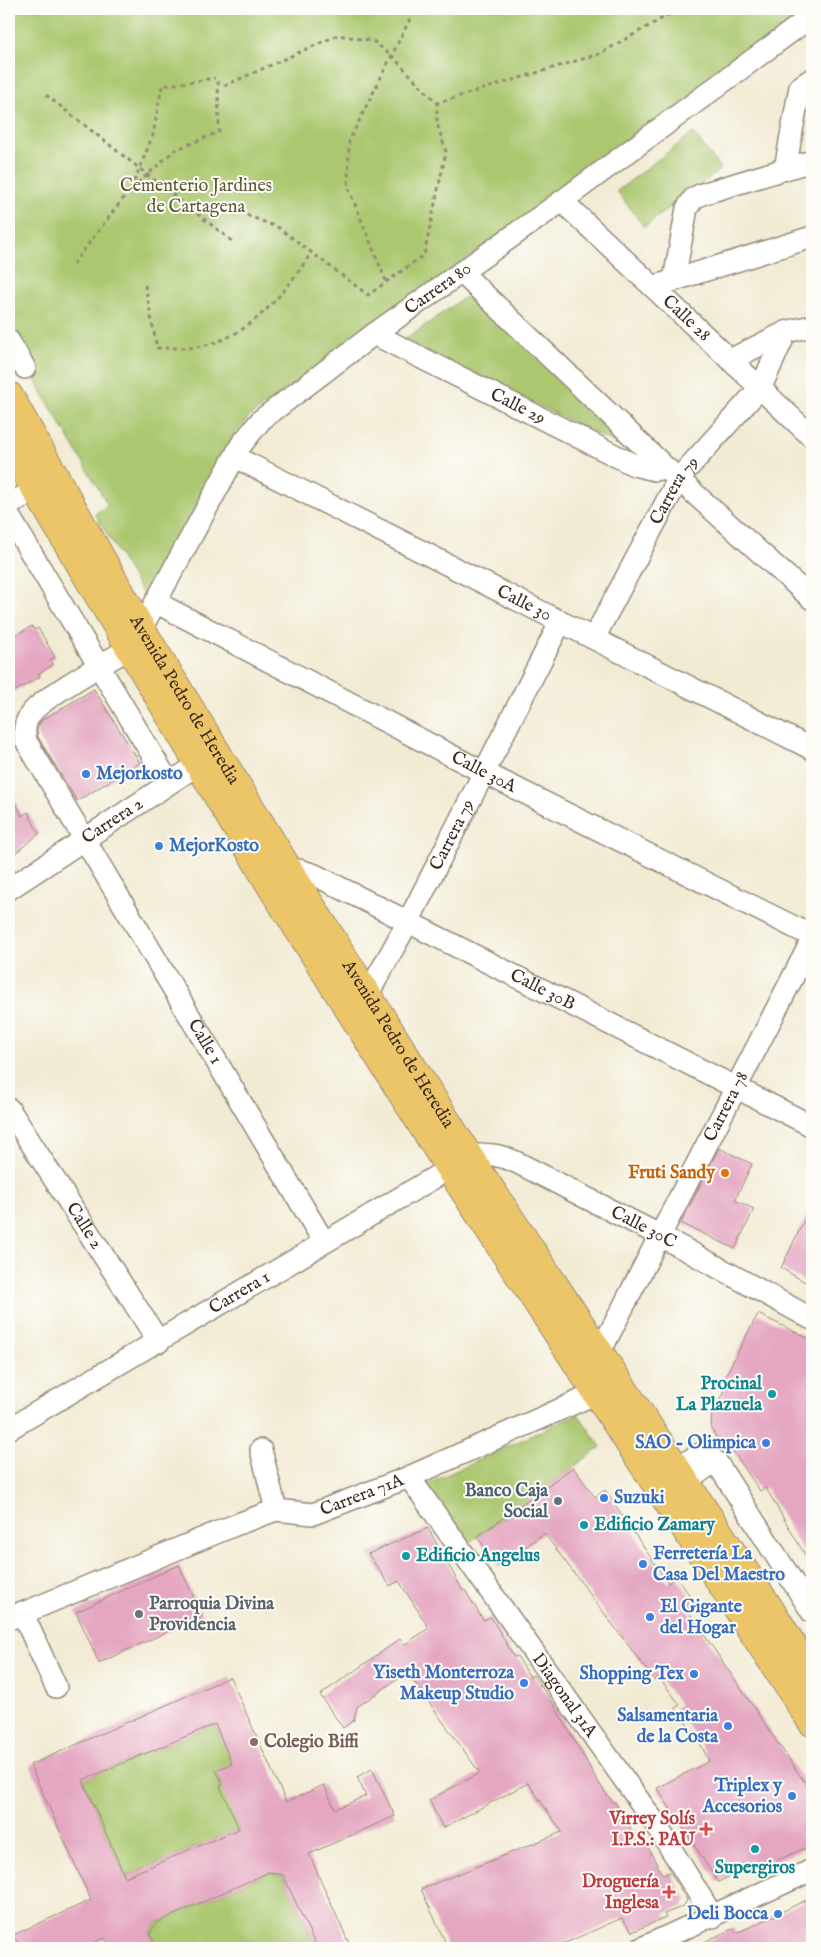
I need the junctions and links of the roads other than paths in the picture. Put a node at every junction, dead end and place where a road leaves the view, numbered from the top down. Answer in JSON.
{"nodes":[{"id":1,"x":812,"y":16,"type":"edge"},
{"id":2,"x":812,"y":79,"type":"edge"},
{"id":3,"x":812,"y":161,"type":"edge"},
{"id":4,"x":785,"y":169,"type":"junction"},
{"id":5,"x":562,"y":201,"type":"junction"},
{"id":6,"x":812,"y":237,"type":"edge"},
{"id":7,"x":461,"y":272,"type":"junction"},
{"id":8,"x":664,"y":283,"type":"junction"},
{"id":9,"x":812,"y":326,"type":"edge"},
{"id":10,"x":786,"y":332,"type":"junction"},
{"id":11,"x":374,"y":334,"type":"junction"},
{"id":12,"x":9,"y":341,"type":"edge"},
{"id":13,"x":732,"y":358,"type":"junction"},
{"id":14,"x":25,"y":368,"type":"dead end"},
{"id":15,"x":761,"y":387,"type":"junction"},
{"id":16,"x":9,"y":396,"type":"edge"},
{"id":17,"x":812,"y":436,"type":"edge"},
{"id":18,"x":9,"y":444,"type":"edge"},
{"id":19,"x":235,"y":457,"type":"junction"},
{"id":20,"x":672,"y":473,"type":"junction"},
{"id":21,"x":36,"y":489,"type":"junction"},
{"id":22,"x":9,"y":505,"type":"edge"},
{"id":23,"x":9,"y":516,"type":"edge"},
{"id":24,"x":812,"y":599,"type":"edge"},
{"id":25,"x":157,"y":603,"type":"junction"},
{"id":26,"x":561,"y":621,"type":"junction"},
{"id":27,"x":594,"y":638,"type":"junction"},
{"id":28,"x":135,"y":639,"type":"junction"},
{"id":29,"x":98,"y":667,"type":"junction"},
{"id":30,"x":812,"y":749,"type":"edge"},
{"id":31,"x":207,"y":758,"type":"junction"},
{"id":32,"x":485,"y":773,"type":"junction"},
{"id":33,"x":169,"y":783,"type":"junction"},
{"id":34,"x":83,"y":840,"type":"junction"},
{"id":35,"x":280,"y":879,"type":"junction"},
{"id":36,"x":9,"y":889,"type":"edge"},
{"id":37,"x":409,"y":920,"type":"junction"},
{"id":38,"x":812,"y":938,"type":"edge"},
{"id":39,"x":368,"y":994,"type":"junction"},
{"id":40,"x":735,"y":1088,"type":"junction"},
{"id":41,"x":9,"y":1109,"type":"edge"},
{"id":42,"x":812,"y":1126,"type":"edge"},
{"id":43,"x":459,"y":1163,"type":"junction"},
{"id":44,"x":659,"y":1235,"type":"junction"},
{"id":45,"x":324,"y":1242,"type":"junction"},
{"id":46,"x":812,"y":1319,"type":"edge"},
{"id":47,"x":159,"y":1342,"type":"junction"},
{"id":48,"x":600,"y":1352,"type":"junction"},
{"id":49,"x":597,"y":1393,"type":"junction"},
{"id":50,"x":9,"y":1429,"type":"edge"},
{"id":51,"x":261,"y":1450,"type":"dead end"},
{"id":52,"x":680,"y":1475,"type":"junction"},
{"id":53,"x":409,"y":1477,"type":"junction"},
{"id":54,"x":276,"y":1510,"type":"junction"},
{"id":55,"x":807,"y":1604,"type":"edge"},
{"id":56,"x":773,"y":1614,"type":"junction"},
{"id":57,"x":16,"y":1615,"type":"edge"},
{"id":58,"x":812,"y":1676,"type":"edge"},
{"id":59,"x":56,"y":1687,"type":"dead end"},
{"id":60,"x":812,"y":1722,"type":"edge"},
{"id":61,"x":812,"y":1870,"type":"edge"},
{"id":62,"x":713,"y":1917,"type":"junction"},
{"id":63,"x":642,"y":1948,"type":"edge"}],
"edges":[{"from":1,"to":5,"type":"street","name":"Carrera 80"},
{"from":2,"to":4,"type":"street"},
{"from":3,"to":4,"type":"street"},
{"from":4,"to":8,"type":"street"},
{"from":5,"to":7,"type":"street","name":"Carrera 80"},
{"from":5,"to":8,"type":"street","name":"Calle 28"},
{"from":6,"to":8,"type":"street"},
{"from":7,"to":11,"type":"street","name":"Carrera 80"},
{"from":7,"to":20,"type":"street"},
{"from":8,"to":13,"type":"street","name":"Calle 28"},
{"from":9,"to":10,"type":"street"},
{"from":10,"to":13,"type":"street"},
{"from":10,"to":15,"type":"street","name":"Carrera 79"},
{"from":11,"to":19,"type":"street","name":"Carrera 80"},
{"from":11,"to":20,"type":"street","name":"Calle 29"},
{"from":12,"to":14,"type":"street"},
{"from":13,"to":15,"type":"street","name":"Calle 28"},
{"from":15,"to":17,"type":"street","name":"Calle 28"},
{"from":15,"to":20,"type":"street","name":"Carrera 79"},
{"from":16,"to":28,"type":"highway","name":"Avenida Pedro de Heredia"},
{"from":18,"to":21,"type":"highway","name":"Avenida Pedro de Heredia"},
{"from":19,"to":25,"type":"street","name":"Carrera 80"},
{"from":19,"to":26,"type":"street","name":"Calle 30"},
{"from":20,"to":24,"type":"street"},
{"from":20,"to":27,"type":"street","name":"Carrera 79"},
{"from":21,"to":22,"type":"street"},
{"from":21,"to":28,"type":"highway","name":"Avenida Pedro de Heredia"},
{"from":23,"to":29,"type":"street"},
{"from":25,"to":28,"type":"street","name":"Carrera 80"},
{"from":25,"to":32,"type":"street","name":"Calle 30A"},
{"from":26,"to":27,"type":"street","name":"Calle 30"},
{"from":26,"to":32,"type":"street","name":"Carrera 79"},
{"from":27,"to":30,"type":"street","name":"Calle 30"},
{"from":28,"to":29,"type":"street","name":"Calle 1"},
{"from":28,"to":31,"type":"highway","name":"Avenida Pedro de Heredia"},
{"from":29,"to":33,"type":"street"},
{"from":29,"to":34,"type":"street","name":"Calle 1"},
{"from":31,"to":33,"type":"street","name":"Carrera 2"},
{"from":31,"to":35,"type":"highway","name":"Avenida Pedro de Heredia"},
{"from":32,"to":37,"type":"street","name":"Carrera 79"},
{"from":32,"to":38,"type":"street","name":"Calle 30A"},
{"from":33,"to":34,"type":"street","name":"Carrera 2"},
{"from":34,"to":36,"type":"street","name":"Carrera 2"},
{"from":34,"to":45,"type":"street","name":"Calle 1"},
{"from":35,"to":37,"type":"street","name":"Calle 30B"},
{"from":35,"to":39,"type":"highway","name":"Avenida Pedro de Heredia"},
{"from":35,"to":43,"type":"highway","name":"Avenida Pedro de Heredia"},
{"from":37,"to":39,"type":"street","name":"Carrera 79"},
{"from":37,"to":40,"type":"street","name":"Calle 30B"},
{"from":38,"to":40,"type":"street","name":"Carrera 78"},
{"from":39,"to":43,"type":"highway","name":"Avenida Pedro de Heredia"},
{"from":40,"to":42,"type":"street","name":"Calle 30B"},
{"from":40,"to":44,"type":"street","name":"Carrera 78"},
{"from":41,"to":47,"type":"street","name":"Calle 2"},
{"from":43,"to":44,"type":"street","name":"Calle 30C"},
{"from":43,"to":45,"type":"street","name":"Carrera 1"},
{"from":43,"to":48,"type":"highway","name":"Avenida Pedro de Heredia"},
{"from":43,"to":49,"type":"highway","name":"Avenida Pedro de Heredia"},
{"from":44,"to":46,"type":"street","name":"Calle 30C"},
{"from":44,"to":48,"type":"street","name":"Carrera 78"},
{"from":45,"to":47,"type":"street","name":"Carrera 1"},
{"from":47,"to":50,"type":"street","name":"Carrera 1"},
{"from":48,"to":52,"type":"highway","name":"Avenida Pedro de Heredia"},
{"from":49,"to":53,"type":"street","name":"Carrera 71A"},
{"from":49,"to":60,"type":"highway","name":"Avenida Pedro de Heredia"},
{"from":51,"to":54,"type":"street"},
{"from":52,"to":55,"type":"street"},
{"from":52,"to":56,"type":"highway","name":"Avenida Pedro de Heredia"},
{"from":53,"to":54,"type":"street","name":"Carrera 71A"},
{"from":53,"to":62,"type":"street","name":"Diagonal 31A"},
{"from":54,"to":57,"type":"street","name":"Carrera 71A"},
{"from":55,"to":56,"type":"street"},
{"from":56,"to":58,"type":"highway","name":"Avenida Pedro de Heredia"},
{"from":57,"to":59,"type":"street"},
{"from":61,"to":62,"type":"street"},
{"from":62,"to":63,"type":"street"}]}
